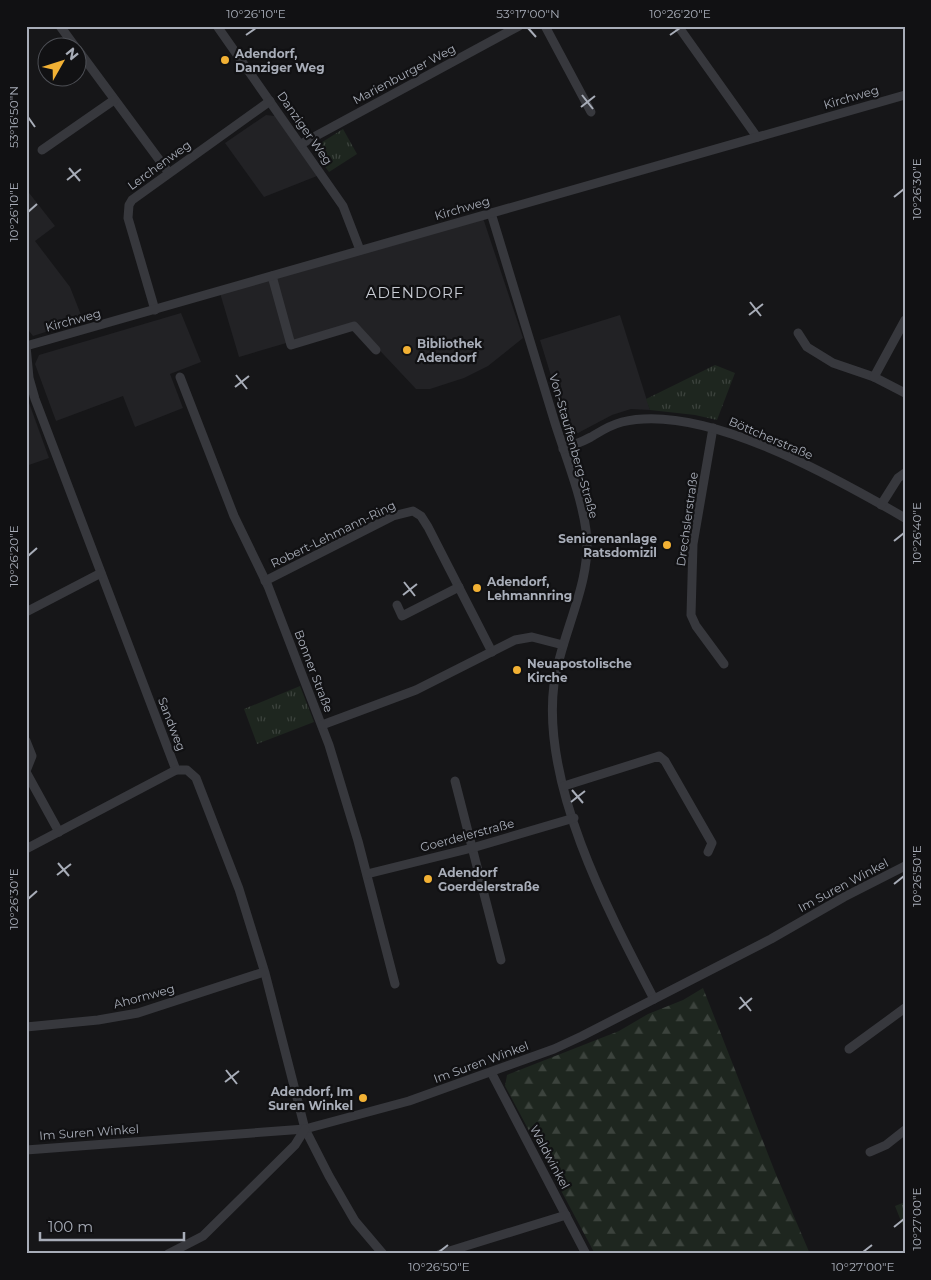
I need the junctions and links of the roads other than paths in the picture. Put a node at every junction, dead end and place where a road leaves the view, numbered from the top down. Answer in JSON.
{"nodes":[{"id":1,"x":60,"y":26,"type":"edge"},
{"id":2,"x":519,"y":26,"type":"edge"},
{"id":3,"x":545,"y":26,"type":"edge"},
{"id":4,"x":678,"y":26,"type":"edge"},
{"id":5,"x":220,"y":27,"type":"edge"},
{"id":6,"x":69,"y":38,"type":"edge"},
{"id":7,"x":88,"y":64,"type":"edge"},
{"id":8,"x":905,"y":94,"type":"edge"},
{"id":9,"x":114,"y":100,"type":"junction"},
{"id":10,"x":270,"y":101,"type":"junction"},
{"id":11,"x":591,"y":112,"type":"dead end"},
{"id":12,"x":757,"y":137,"type":"junction"},
{"id":13,"x":301,"y":144,"type":"junction"},
{"id":14,"x":42,"y":150,"type":"dead end"},
{"id":15,"x":169,"y":173,"type":"junction"},
{"id":16,"x":491,"y":213,"type":"junction"},
{"id":17,"x":360,"y":250,"type":"junction"},
{"id":18,"x":272,"y":276,"type":"junction"},
{"id":19,"x":155,"y":310,"type":"junction"},
{"id":20,"x":905,"y":320,"type":"edge"},
{"id":21,"x":798,"y":334,"type":"dead end"},
{"id":22,"x":26,"y":346,"type":"edge"},
{"id":23,"x":376,"y":350,"type":"dead end"},
{"id":24,"x":874,"y":377,"type":"junction"},
{"id":25,"x":180,"y":378,"type":"dead end"},
{"id":26,"x":905,"y":392,"type":"edge"},
{"id":27,"x":713,"y":428,"type":"junction"},
{"id":28,"x":563,"y":449,"type":"junction"},
{"id":29,"x":905,"y":473,"type":"edge"},
{"id":30,"x":882,"y":504,"type":"junction"},
{"id":31,"x":905,"y":518,"type":"edge"},
{"id":32,"x":101,"y":573,"type":"junction"},
{"id":33,"x":265,"y":581,"type":"junction"},
{"id":34,"x":459,"y":587,"type":"junction"},
{"id":35,"x":397,"y":605,"type":"dead end"},
{"id":36,"x":26,"y":612,"type":"edge"},
{"id":37,"x":563,"y":645,"type":"junction"},
{"id":38,"x":492,"y":652,"type":"junction"},
{"id":39,"x":724,"y":664,"type":"dead end"},
{"id":40,"x":322,"y":725,"type":"junction"},
{"id":41,"x":26,"y":741,"type":"edge"},
{"id":42,"x":176,"y":770,"type":"junction"},
{"id":43,"x":26,"y":772,"type":"edge"},
{"id":44,"x":456,"y":781,"type":"dead end"},
{"id":45,"x":564,"y":786,"type":"junction"},
{"id":46,"x":574,"y":818,"type":"junction"},
{"id":47,"x":59,"y":832,"type":"junction"},
{"id":48,"x":472,"y":848,"type":"junction"},
{"id":49,"x":26,"y":849,"type":"edge"},
{"id":50,"x":708,"y":852,"type":"dead end"},
{"id":51,"x":905,"y":866,"type":"edge"},
{"id":52,"x":367,"y":874,"type":"junction"},
{"id":53,"x":501,"y":960,"type":"dead end"},
{"id":54,"x":264,"y":972,"type":"junction"},
{"id":55,"x":395,"y":984,"type":"dead end"},
{"id":56,"x":654,"y":1000,"type":"junction"},
{"id":57,"x":905,"y":1008,"type":"edge"},
{"id":58,"x":26,"y":1027,"type":"edge"},
{"id":59,"x":849,"y":1050,"type":"dead end"},
{"id":60,"x":491,"y":1072,"type":"junction"},
{"id":61,"x":306,"y":1129,"type":"junction"},
{"id":62,"x":905,"y":1130,"type":"edge"},
{"id":63,"x":26,"y":1150,"type":"edge"},
{"id":64,"x":870,"y":1152,"type":"dead end"},
{"id":65,"x":566,"y":1215,"type":"junction"},
{"id":66,"x":168,"y":1254,"type":"edge"},
{"id":67,"x":383,"y":1254,"type":"edge"},
{"id":68,"x":440,"y":1254,"type":"edge"},
{"id":69,"x":586,"y":1254,"type":"edge"}],
"edges":[{"from":1,"to":6,"type":"street"},
{"from":2,"to":13,"type":"street","name":"Marienburger Weg"},
{"from":3,"to":11,"type":"street"},
{"from":4,"to":12,"type":"street"},
{"from":5,"to":10,"type":"street","name":"Danziger Weg"},
{"from":7,"to":9,"type":"street"},
{"from":8,"to":12,"type":"street","name":"Kirchweg"},
{"from":9,"to":14,"type":"street"},
{"from":9,"to":15,"type":"street"},
{"from":10,"to":13,"type":"street","name":"Danziger Weg"},
{"from":10,"to":15,"type":"street","name":"Lerchenweg"},
{"from":12,"to":16,"type":"street","name":"Kirchweg"},
{"from":13,"to":17,"type":"street","name":"Danziger Weg"},
{"from":15,"to":19,"type":"street","name":"Lerchenweg"},
{"from":16,"to":17,"type":"street","name":"Kirchweg"},
{"from":16,"to":28,"type":"street","name":"Von-Stauffenberg-Straße"},
{"from":17,"to":18,"type":"street","name":"Kirchweg"},
{"from":18,"to":19,"type":"street","name":"Kirchweg"},
{"from":18,"to":23,"type":"street"},
{"from":19,"to":22,"type":"street","name":"Kirchweg"},
{"from":20,"to":24,"type":"street"},
{"from":21,"to":24,"type":"street"},
{"from":22,"to":32,"type":"street","name":"Sandweg"},
{"from":24,"to":26,"type":"street"},
{"from":25,"to":33,"type":"street","name":"Bonner Straße"},
{"from":27,"to":28,"type":"street","name":"Böttcherstraße"},
{"from":27,"to":30,"type":"street","name":"Böttcherstraße"},
{"from":27,"to":39,"type":"street","name":"Drechslerstraße"},
{"from":28,"to":37,"type":"street","name":"Von-Stauffenberg-Straße"},
{"from":29,"to":30,"type":"street"},
{"from":30,"to":31,"type":"street","name":"Böttcherstraße"},
{"from":32,"to":36,"type":"street"},
{"from":32,"to":42,"type":"street","name":"Sandweg"},
{"from":33,"to":34,"type":"street","name":"Robert-Lehmann-Ring"},
{"from":33,"to":40,"type":"street","name":"Bonner Straße"},
{"from":34,"to":35,"type":"street"},
{"from":34,"to":38,"type":"street","name":"Robert-Lehmann-Ring"},
{"from":37,"to":38,"type":"street"},
{"from":37,"to":45,"type":"street","name":"Von-Stauffenberg-Straße"},
{"from":38,"to":40,"type":"street"},
{"from":40,"to":52,"type":"street","name":"Bonner Straße"},
{"from":41,"to":43,"type":"street"},
{"from":42,"to":47,"type":"street"},
{"from":42,"to":54,"type":"street","name":"Sandweg"},
{"from":43,"to":47,"type":"street"},
{"from":44,"to":48,"type":"street"},
{"from":45,"to":46,"type":"street","name":"Von-Stauffenberg-Straße"},
{"from":45,"to":50,"type":"street"},
{"from":46,"to":48,"type":"street","name":"Goerdelerstraße"},
{"from":46,"to":56,"type":"street","name":"Von-Stauffenberg-Straße"},
{"from":47,"to":49,"type":"street"},
{"from":48,"to":52,"type":"street","name":"Goerdelerstraße"},
{"from":48,"to":53,"type":"street"},
{"from":51,"to":56,"type":"street","name":"Im Suren Winkel"},
{"from":52,"to":55,"type":"street","name":"Bonner Straße"},
{"from":54,"to":58,"type":"street","name":"Ahornweg"},
{"from":54,"to":61,"type":"street","name":"Sandweg"},
{"from":56,"to":60,"type":"street","name":"Im Suren Winkel"},
{"from":57,"to":59,"type":"street"},
{"from":60,"to":61,"type":"street","name":"Im Suren Winkel"},
{"from":60,"to":65,"type":"street","name":"Waldwinkel"},
{"from":61,"to":63,"type":"street","name":"Im Suren Winkel"},
{"from":61,"to":66,"type":"street"},
{"from":61,"to":67,"type":"street","name":"Sandweg"},
{"from":62,"to":64,"type":"street"},
{"from":65,"to":68,"type":"street"},
{"from":65,"to":69,"type":"street","name":"Waldwinkel"}]}
